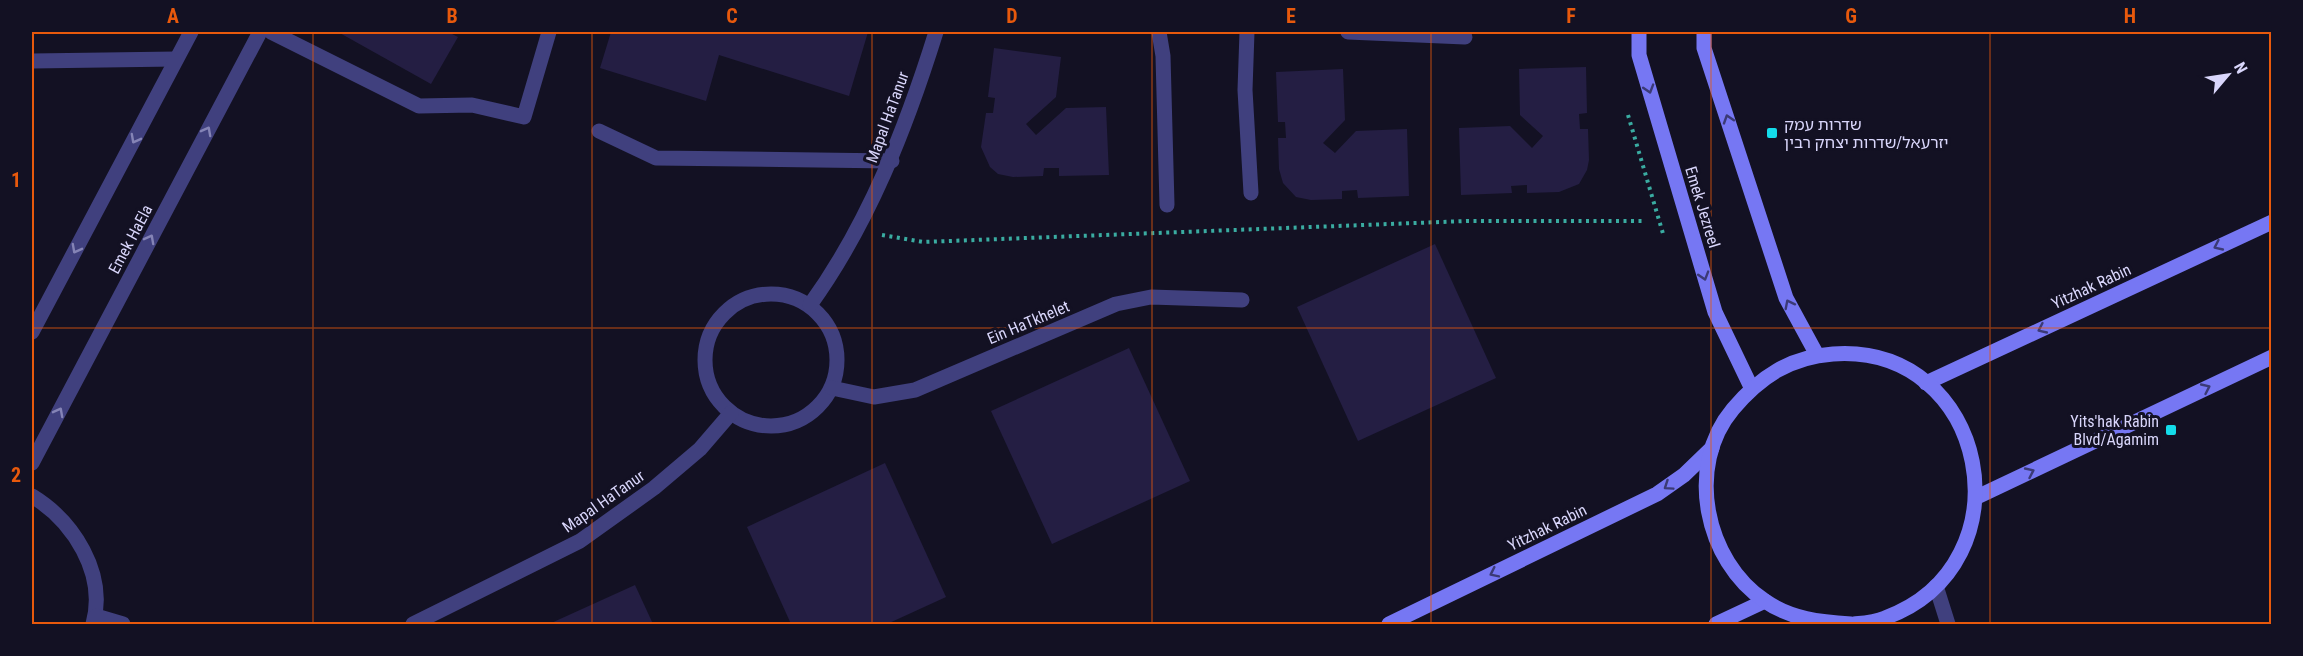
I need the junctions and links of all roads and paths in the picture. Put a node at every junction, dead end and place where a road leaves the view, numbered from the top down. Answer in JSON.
{"nodes":[{"id":1,"x":191,"y":32,"type":"edge"},
{"id":2,"x":260,"y":32,"type":"edge"},
{"id":3,"x":271,"y":32,"type":"edge"},
{"id":4,"x":549,"y":32,"type":"edge"},
{"id":5,"x":936,"y":32,"type":"edge"},
{"id":6,"x":1159,"y":32,"type":"edge"},
{"id":7,"x":1247,"y":32,"type":"edge"},
{"id":8,"x":1348,"y":32,"type":"edge"},
{"id":9,"x":1639,"y":32,"type":"edge"},
{"id":10,"x":1704,"y":32,"type":"edge"},
{"id":11,"x":1465,"y":37,"type":"dead end"},
{"id":12,"x":176,"y":59,"type":"junction"},
{"id":13,"x":32,"y":61,"type":"edge"},
{"id":14,"x":599,"y":131,"type":"dead end"},
{"id":15,"x":892,"y":161,"type":"junction"},
{"id":16,"x":1251,"y":193,"type":"dead end"},
{"id":17,"x":1167,"y":205,"type":"dead end"},
{"id":18,"x":1642,"y":221,"type":"dead end"},
{"id":19,"x":2271,"y":222,"type":"edge"},
{"id":20,"x":856,"y":232,"type":"junction"},
{"id":21,"x":1242,"y":300,"type":"dead end"},
{"id":22,"x":810,"y":306,"type":"junction"},
{"id":23,"x":32,"y":332,"type":"edge"},
{"id":24,"x":1817,"y":355,"type":"junction"},
{"id":25,"x":2271,"y":357,"type":"edge"},
{"id":26,"x":1926,"y":383,"type":"junction"},
{"id":27,"x":1751,"y":387,"type":"junction"},
{"id":28,"x":832,"y":388,"type":"junction"},
{"id":29,"x":731,"y":413,"type":"junction"},
{"id":30,"x":1712,"y":448,"type":"junction"},
{"id":31,"x":32,"y":463,"type":"edge"},
{"id":32,"x":32,"y":496,"type":"edge"},
{"id":33,"x":1977,"y":497,"type":"junction"},
{"id":34,"x":1936,"y":586,"type":"junction"},
{"id":35,"x":1765,"y":602,"type":"junction"},
{"id":36,"x":95,"y":620,"type":"edge"},
{"id":37,"x":1821,"y":623,"type":"edge"},
{"id":38,"x":123,"y":624,"type":"edge"},
{"id":39,"x":413,"y":624,"type":"edge"},
{"id":40,"x":1389,"y":624,"type":"edge"},
{"id":41,"x":1716,"y":624,"type":"edge"},
{"id":42,"x":1852,"y":624,"type":"edge"},
{"id":43,"x":1948,"y":624,"type":"edge"}],
"edges":[{"from":1,"to":12,"type":"street"},
{"from":31,"to":2,"type":"street","name":"Emek HaEla","one_way":true},
{"from":3,"to":4,"type":"street"},
{"from":5,"to":15,"type":"street","name":"Mapal HaTanur"},
{"from":6,"to":17,"type":"street"},
{"from":7,"to":16,"type":"street"},
{"from":8,"to":11,"type":"street"},
{"from":9,"to":27,"type":"main road","name":"Emek Jezreel","one_way":true},
{"from":24,"to":10,"type":"main road","one_way":true},
{"from":12,"to":13,"type":"street"},
{"from":12,"to":23,"type":"street","one_way":true},
{"from":14,"to":15,"type":"street"},
{"from":15,"to":20,"type":"street","name":"Mapal HaTanur"},
{"from":18,"to":20,"type":"path"},
{"from":19,"to":26,"type":"main road","name":"Yitzhak Rabin","one_way":true},
{"from":20,"to":22,"type":"street","name":"Mapal HaTanur"},
{"from":21,"to":28,"type":"street","name":"Ein HaTkhelet"},
{"from":22,"to":28,"type":"street"},
{"from":22,"to":29,"type":"street"},
{"from":24,"to":26,"type":"main road"},
{"from":24,"to":27,"type":"main road"},
{"from":33,"to":25,"type":"main road","one_way":true},
{"from":26,"to":33,"type":"main road"},
{"from":27,"to":30,"type":"main road"},
{"from":28,"to":29,"type":"street"},
{"from":29,"to":39,"type":"street","name":"Mapal HaTanur"},
{"from":30,"to":35,"type":"main road"},
{"from":30,"to":40,"type":"main road","name":"Yitzhak Rabin","one_way":true},
{"from":32,"to":36,"type":"street"},
{"from":33,"to":34,"type":"main road"},
{"from":34,"to":42,"type":"main road"},
{"from":34,"to":43,"type":"street"},
{"from":35,"to":37,"type":"main road"},
{"from":35,"to":41,"type":"main road"},
{"from":36,"to":38,"type":"street"},
{"from":37,"to":42,"type":"main road"}]}
